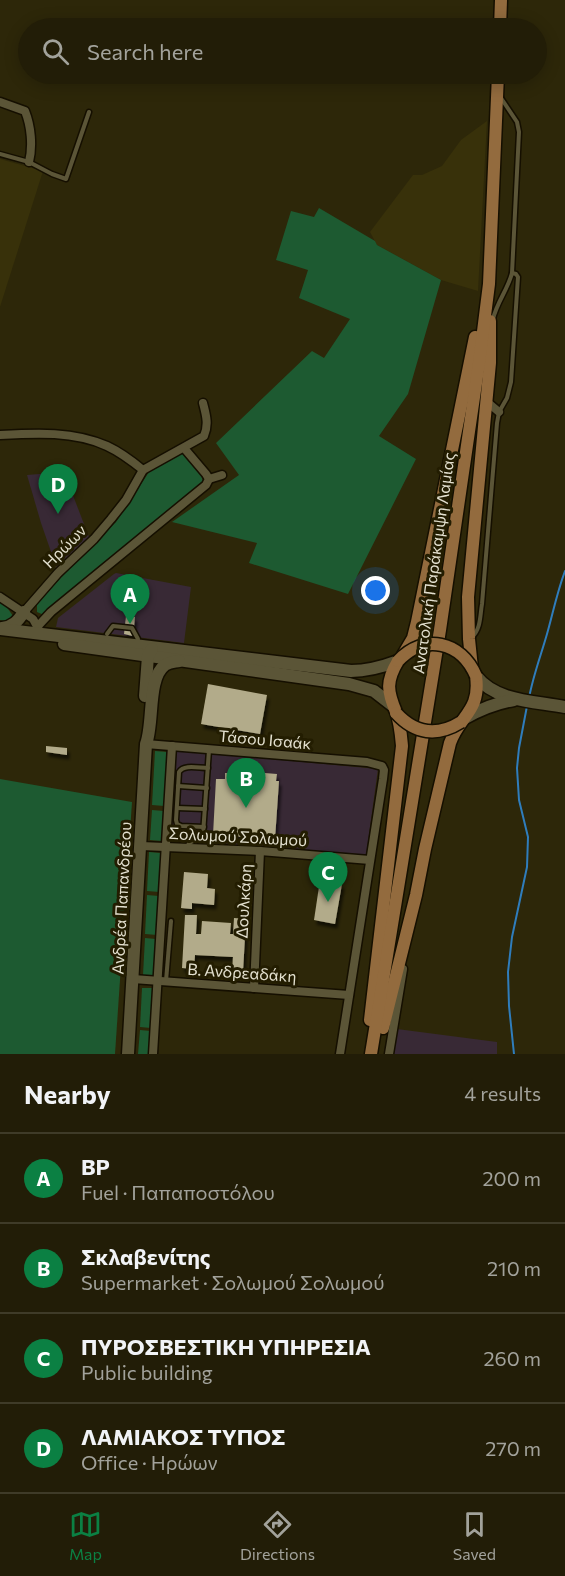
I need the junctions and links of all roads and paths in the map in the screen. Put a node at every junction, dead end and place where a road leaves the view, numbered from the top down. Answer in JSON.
{"nodes":[{"id":1,"x":501,"y":0,"type":"edge"},
{"id":2,"x":500,"y":18,"type":"edge"},
{"id":3,"x":497,"y":84,"type":"edge"},
{"id":4,"x":497,"y":92,"type":"junction"},
{"id":5,"x":0,"y":102,"type":"edge"},
{"id":6,"x":89,"y":112,"type":"dead end"},
{"id":7,"x":0,"y":154,"type":"edge"},
{"id":8,"x":29,"y":162,"type":"junction"},
{"id":9,"x":512,"y":273,"type":"junction"},
{"id":10,"x":489,"y":284,"type":"junction"},
{"id":11,"x":491,"y":328,"type":"junction"},
{"id":12,"x":486,"y":401,"type":"junction"},
{"id":13,"x":203,"y":403,"type":"dead end"},
{"id":14,"x":499,"y":412,"type":"junction"},
{"id":15,"x":0,"y":435,"type":"edge"},
{"id":16,"x":184,"y":448,"type":"junction"},
{"id":17,"x":143,"y":470,"type":"junction"},
{"id":18,"x":222,"y":475,"type":"dead end"},
{"id":19,"x":209,"y":479,"type":"junction"},
{"id":20,"x":0,"y":597,"type":"edge"},
{"id":21,"x":24,"y":612,"type":"junction"},
{"id":22,"x":0,"y":628,"type":"edge"},
{"id":23,"x":39,"y":633,"type":"junction"},
{"id":24,"x":107,"y":634,"type":"dead end"},
{"id":25,"x":0,"y":635,"type":"edge"},
{"id":26,"x":138,"y":639,"type":"dead end"},
{"id":27,"x":469,"y":639,"type":"junction"},
{"id":28,"x":150,"y":652,"type":"junction"},
{"id":29,"x":401,"y":658,"type":"junction"},
{"id":30,"x":178,"y":661,"type":"junction"},
{"id":31,"x":474,"y":672,"type":"junction"},
{"id":32,"x":518,"y":699,"type":"junction"},
{"id":33,"x":565,"y":706,"type":"edge"},
{"id":34,"x":394,"y":709,"type":"junction"},
{"id":35,"x":463,"y":720,"type":"junction"},
{"id":36,"x":146,"y":744,"type":"junction"},
{"id":37,"x":172,"y":746,"type":"junction"},
{"id":38,"x":209,"y":749,"type":"junction"},
{"id":39,"x":208,"y":768,"type":"junction"},
{"id":40,"x":178,"y":786,"type":"junction"},
{"id":41,"x":207,"y":788,"type":"junction"},
{"id":42,"x":177,"y":808,"type":"junction"},
{"id":43,"x":205,"y":809,"type":"junction"},
{"id":44,"x":204,"y":827,"type":"junction"},
{"id":45,"x":141,"y":846,"type":"junction"},
{"id":46,"x":167,"y":847,"type":"junction"},
{"id":47,"x":187,"y":848,"type":"junction"},
{"id":48,"x":260,"y":851,"type":"junction"},
{"id":49,"x":370,"y":860,"type":"junction"},
{"id":50,"x":416,"y":895,"type":"junction"},
{"id":51,"x":171,"y":921,"type":"dead end"},
{"id":52,"x":133,"y":979,"type":"junction"},
{"id":53,"x":162,"y":981,"type":"junction"},
{"id":54,"x":254,"y":988,"type":"junction"},
{"id":55,"x":349,"y":995,"type":"junction"},
{"id":56,"x":128,"y":1054,"type":"edge"},
{"id":57,"x":153,"y":1054,"type":"edge"},
{"id":58,"x":340,"y":1054,"type":"edge"},
{"id":59,"x":371,"y":1054,"type":"edge"},
{"id":60,"x":389,"y":1054,"type":"edge"}],
"edges":[{"from":1,"to":2,"type":"main road"},
{"from":3,"to":4,"type":"main road","name":"Ανατολική Παράκαμψη Λαμίας"},
{"from":4,"to":9,"type":"lane"},
{"from":4,"to":10,"type":"main road","name":"Ανατολική Παράκαμψη Λαμίας"},
{"from":5,"to":8,"type":"street"},
{"from":6,"to":8,"type":"lane"},
{"from":7,"to":8,"type":"lane"},
{"from":9,"to":11,"type":"lane"},
{"from":9,"to":14,"type":"lane"},
{"from":10,"to":11,"type":"main road"},
{"from":10,"to":29,"type":"main road"},
{"from":10,"to":59,"type":"main road","name":"Ανατολική Παράκαμψη Λαμίας"},
{"from":11,"to":12,"type":"main road"},
{"from":12,"to":14,"type":"street"},
{"from":12,"to":27,"type":"main road"},
{"from":13,"to":16,"type":"street"},
{"from":14,"to":27,"type":"lane"},
{"from":15,"to":17,"type":"street"},
{"from":16,"to":17,"type":"street"},
{"from":16,"to":19,"type":"street"},
{"from":17,"to":21,"type":"street","name":"Ηρώων"},
{"from":18,"to":19,"type":"street"},
{"from":19,"to":23,"type":"street"},
{"from":20,"to":21,"type":"street"},
{"from":21,"to":22,"type":"main road"},
{"from":21,"to":23,"type":"street"},
{"from":22,"to":23,"type":"main road"},
{"from":23,"to":25,"type":"main road"},
{"from":23,"to":28,"type":"main road"},
{"from":24,"to":26,"type":"lane"},
{"from":27,"to":31,"type":"main road"},
{"from":28,"to":29,"type":"main road"},
{"from":28,"to":30,"type":"main road"},
{"from":28,"to":36,"type":"main road","name":"Ανδρέα Παπανδρέου"},
{"from":29,"to":31,"type":"main road","bridge":true},
{"from":29,"to":34,"type":"main road"},
{"from":30,"to":34,"type":"main road"},
{"from":30,"to":36,"type":"main road","name":"Ανδρέα Παπανδρέου"},
{"from":31,"to":32,"type":"main road"},
{"from":31,"to":35,"type":"main road"},
{"from":32,"to":33,"type":"main road"},
{"from":32,"to":35,"type":"main road"},
{"from":34,"to":35,"type":"main road","bridge":true},
{"from":34,"to":59,"type":"main road"},
{"from":35,"to":50,"type":"main road"},
{"from":36,"to":37,"type":"street","name":"Τάσου Ισαάκ"},
{"from":36,"to":45,"type":"main road","name":"Ανδρέα Παπανδρέου"},
{"from":37,"to":38,"type":"street","name":"Τάσου Ισαάκ"},
{"from":37,"to":46,"type":"street"},
{"from":38,"to":39,"type":"lane"},
{"from":38,"to":49,"type":"street","name":"Τάσου Ισαάκ"},
{"from":39,"to":40,"type":"lane"},
{"from":39,"to":41,"type":"lane"},
{"from":40,"to":41,"type":"lane"},
{"from":40,"to":42,"type":"lane"},
{"from":41,"to":43,"type":"lane"},
{"from":42,"to":43,"type":"lane"},
{"from":42,"to":44,"type":"lane"},
{"from":43,"to":44,"type":"lane"},
{"from":44,"to":47,"type":"lane"},
{"from":45,"to":46,"type":"street","name":"Σολωμού Σολωμού"},
{"from":45,"to":52,"type":"main road","name":"Ανδρέα Παπανδρέου"},
{"from":46,"to":47,"type":"street","name":"Σολωμού Σολωμού"},
{"from":46,"to":53,"type":"street"},
{"from":47,"to":48,"type":"street","name":"Σολωμού Σολωμού"},
{"from":48,"to":49,"type":"street","name":"Σολωμού Σολωμού"},
{"from":48,"to":54,"type":"street","name":"Δουλκάρη"},
{"from":49,"to":55,"type":"street"},
{"from":50,"to":59,"type":"main road"},
{"from":50,"to":60,"type":"street"},
{"from":51,"to":53,"type":"lane"},
{"from":52,"to":53,"type":"street","name":"Β. Ανδρεαδάκη"},
{"from":52,"to":56,"type":"main road","name":"Ανδρέα Παπανδρέου"},
{"from":53,"to":54,"type":"street","name":"Β. Ανδρεαδάκη"},
{"from":53,"to":57,"type":"street"},
{"from":54,"to":55,"type":"street","name":"Β. Ανδρεαδάκη"},
{"from":55,"to":58,"type":"street"}]}
